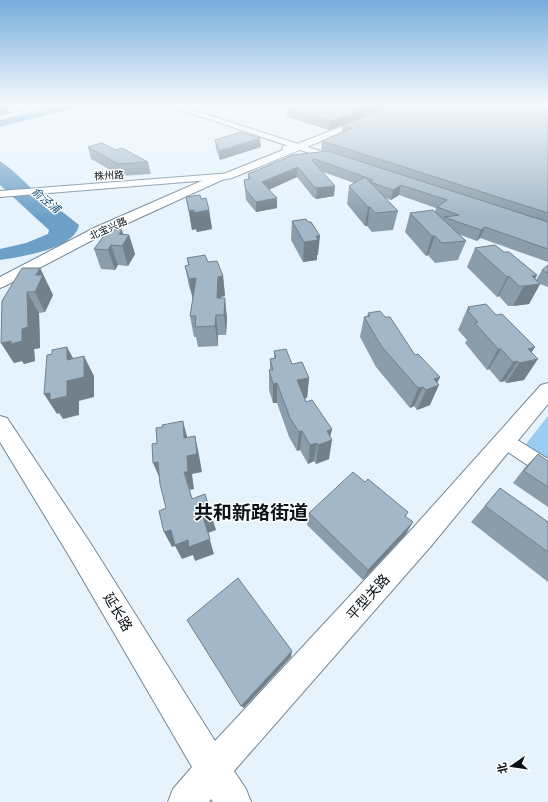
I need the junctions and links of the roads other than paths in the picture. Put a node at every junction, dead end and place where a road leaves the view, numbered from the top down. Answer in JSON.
{"nodes":[{"id":1,"x":285,"y":142,"type":"edge"},
{"id":2,"x":310,"y":142,"type":"edge"},
{"id":3,"x":299,"y":147,"type":"junction"},
{"id":4,"x":347,"y":163,"type":"edge"},
{"id":5,"x":219,"y":177,"type":"junction"},
{"id":6,"x":0,"y":194,"type":"edge"},
{"id":7,"x":0,"y":283,"type":"edge"},
{"id":8,"x":548,"y":390,"type":"edge"},
{"id":9,"x":0,"y":424,"type":"edge"},
{"id":10,"x":505,"y":441,"type":"junction"},
{"id":11,"x":548,"y":469,"type":"edge"},
{"id":12,"x":213,"y":769,"type":"junction"},
{"id":13,"x":186,"y":802,"type":"edge"},
{"id":14,"x":233,"y":802,"type":"edge"}],
"edges":[{"from":1,"to":3,"type":"street"},
{"from":2,"to":3,"type":"street","name":"北宝兴路"},
{"from":3,"to":4,"type":"street"},
{"from":3,"to":5,"type":"street","name":"北宝兴路"},
{"from":5,"to":6,"type":"street","name":"株州路"},
{"from":5,"to":7,"type":"street","name":"北宝兴路"},
{"from":8,"to":10,"type":"street","name":"平型关路"},
{"from":9,"to":12,"type":"street","name":"延长路"},
{"from":10,"to":11,"type":"street"},
{"from":10,"to":12,"type":"street","name":"平型关路"},
{"from":12,"to":13,"type":"street","name":"平型关路"},
{"from":12,"to":14,"type":"street","name":"延长路"}]}
